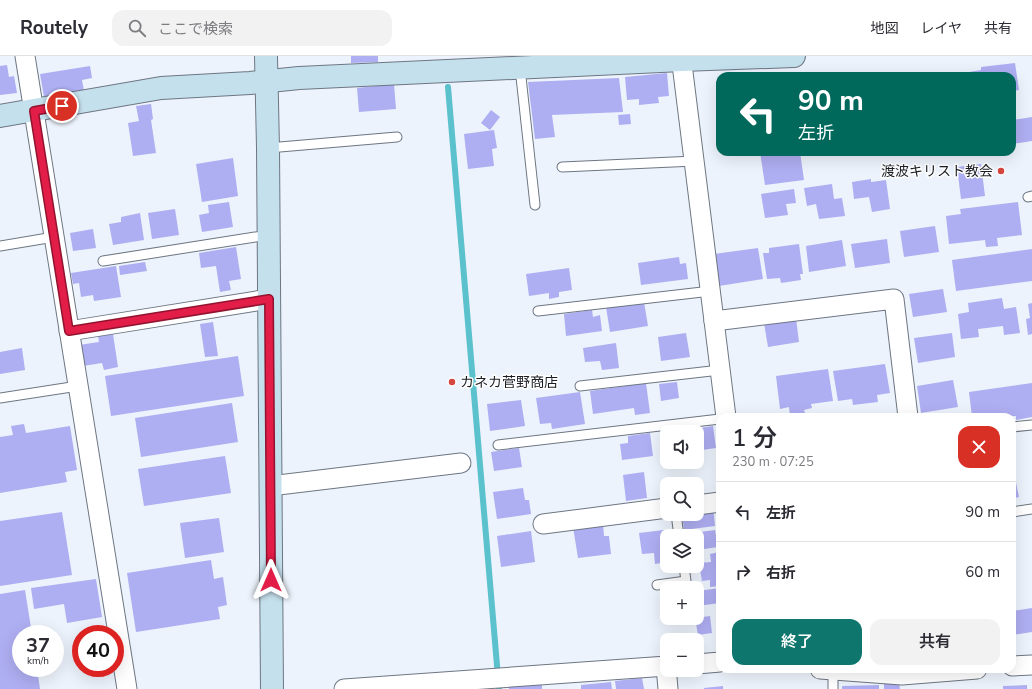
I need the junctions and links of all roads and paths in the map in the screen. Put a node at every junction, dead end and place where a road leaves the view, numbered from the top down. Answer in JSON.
{"nodes":[{"id":1,"x":25,"y":56,"type":"edge"},
{"id":2,"x":266,"y":56,"type":"edge"},
{"id":3,"x":794,"y":56,"type":"edge"},
{"id":4,"x":681,"y":58,"type":"edge"},
{"id":5,"x":520,"y":68,"type":"junction"},
{"id":6,"x":266,"y":81,"type":"junction"},
{"id":7,"x":34,"y":111,"type":"junction"},
{"id":8,"x":0,"y":116,"type":"edge"},
{"id":9,"x":397,"y":137,"type":"dead end"},
{"id":10,"x":268,"y":148,"type":"junction"},
{"id":11,"x":695,"y":161,"type":"junction"},
{"id":12,"x":562,"y":167,"type":"dead end"},
{"id":13,"x":534,"y":205,"type":"dead end"},
{"id":14,"x":268,"y":235,"type":"junction"},
{"id":15,"x":54,"y":237,"type":"junction"},
{"id":16,"x":0,"y":246,"type":"edge"},
{"id":17,"x":103,"y":261,"type":"dead end"},
{"id":18,"x":711,"y":290,"type":"junction"},
{"id":19,"x":269,"y":299,"type":"junction"},
{"id":20,"x":538,"y":311,"type":"dead end"},
{"id":21,"x":714,"y":321,"type":"junction"},
{"id":22,"x":69,"y":331,"type":"junction"},
{"id":23,"x":720,"y":370,"type":"junction"},
{"id":24,"x":78,"y":386,"type":"junction"},
{"id":25,"x":580,"y":386,"type":"dead end"},
{"id":26,"x":0,"y":398,"type":"edge"},
{"id":27,"x":725,"y":413,"type":"edge"},
{"id":28,"x":908,"y":413,"type":"edge"},
{"id":29,"x":716,"y":419,"type":"edge"},
{"id":30,"x":1032,"y":425,"type":"edge"},
{"id":31,"x":1016,"y":427,"type":"edge"},
{"id":32,"x":498,"y":445,"type":"dead end"},
{"id":33,"x":461,"y":463,"type":"dead end"},
{"id":34,"x":270,"y":486,"type":"junction"},
{"id":35,"x":716,"y":503,"type":"edge"},
{"id":36,"x":704,"y":504,"type":"edge"},
{"id":37,"x":660,"y":509,"type":"edge"},
{"id":38,"x":1032,"y":509,"type":"edge"},
{"id":39,"x":1016,"y":511,"type":"edge"},
{"id":40,"x":543,"y":524,"type":"dead end"},
{"id":41,"x":685,"y":573,"type":"edge"},
{"id":42,"x":657,"y":585,"type":"dead end"},
{"id":43,"x":716,"y":662,"type":"edge"},
{"id":44,"x":704,"y":663,"type":"edge"},
{"id":45,"x":1032,"y":665,"type":"edge"},
{"id":46,"x":1016,"y":666,"type":"edge"},
{"id":47,"x":660,"y":667,"type":"edge"},
{"id":48,"x":854,"y":673,"type":"edge"},
{"id":49,"x":886,"y":673,"type":"edge"},
{"id":50,"x":927,"y":673,"type":"edge"},
{"id":51,"x":829,"y":676,"type":"edge"},
{"id":52,"x":667,"y":677,"type":"edge"},
{"id":53,"x":561,"y":682,"type":"edge"},
{"id":54,"x":127,"y":689,"type":"edge"},
{"id":55,"x":272,"y":689,"type":"edge"},
{"id":56,"x":344,"y":689,"type":"edge"},
{"id":57,"x":668,"y":689,"type":"edge"}],
"edges":[{"from":1,"to":7,"type":"street"},
{"from":2,"to":6,"type":"street"},
{"from":3,"to":4,"type":"street"},
{"from":4,"to":5,"type":"street"},
{"from":4,"to":11,"type":"street"},
{"from":5,"to":6,"type":"street"},
{"from":5,"to":13,"type":"lane"},
{"from":6,"to":7,"type":"street"},
{"from":6,"to":10,"type":"street"},
{"from":7,"to":8,"type":"street"},
{"from":7,"to":15,"type":"street"},
{"from":9,"to":10,"type":"lane"},
{"from":10,"to":14,"type":"street"},
{"from":11,"to":12,"type":"lane"},
{"from":11,"to":18,"type":"street"},
{"from":14,"to":17,"type":"lane"},
{"from":14,"to":19,"type":"street"},
{"from":15,"to":16,"type":"lane"},
{"from":15,"to":22,"type":"street"},
{"from":18,"to":20,"type":"lane"},
{"from":18,"to":21,"type":"street"},
{"from":19,"to":22,"type":"street"},
{"from":19,"to":34,"type":"street"},
{"from":21,"to":23,"type":"street"},
{"from":21,"to":28,"type":"street"},
{"from":22,"to":24,"type":"street"},
{"from":23,"to":25,"type":"lane"},
{"from":23,"to":27,"type":"street"},
{"from":24,"to":26,"type":"lane"},
{"from":24,"to":54,"type":"street"},
{"from":29,"to":32,"type":"lane"},
{"from":30,"to":31,"type":"lane"},
{"from":33,"to":34,"type":"street"},
{"from":34,"to":55,"type":"street"},
{"from":35,"to":36,"type":"street"},
{"from":37,"to":40,"type":"street"},
{"from":38,"to":39,"type":"lane"},
{"from":41,"to":42,"type":"lane"},
{"from":43,"to":44,"type":"street"},
{"from":45,"to":46,"type":"street"},
{"from":47,"to":53,"type":"street"},
{"from":48,"to":51,"type":"street"},
{"from":49,"to":50,"type":"street"},
{"from":52,"to":57,"type":"street"},
{"from":53,"to":56,"type":"street"}]}
